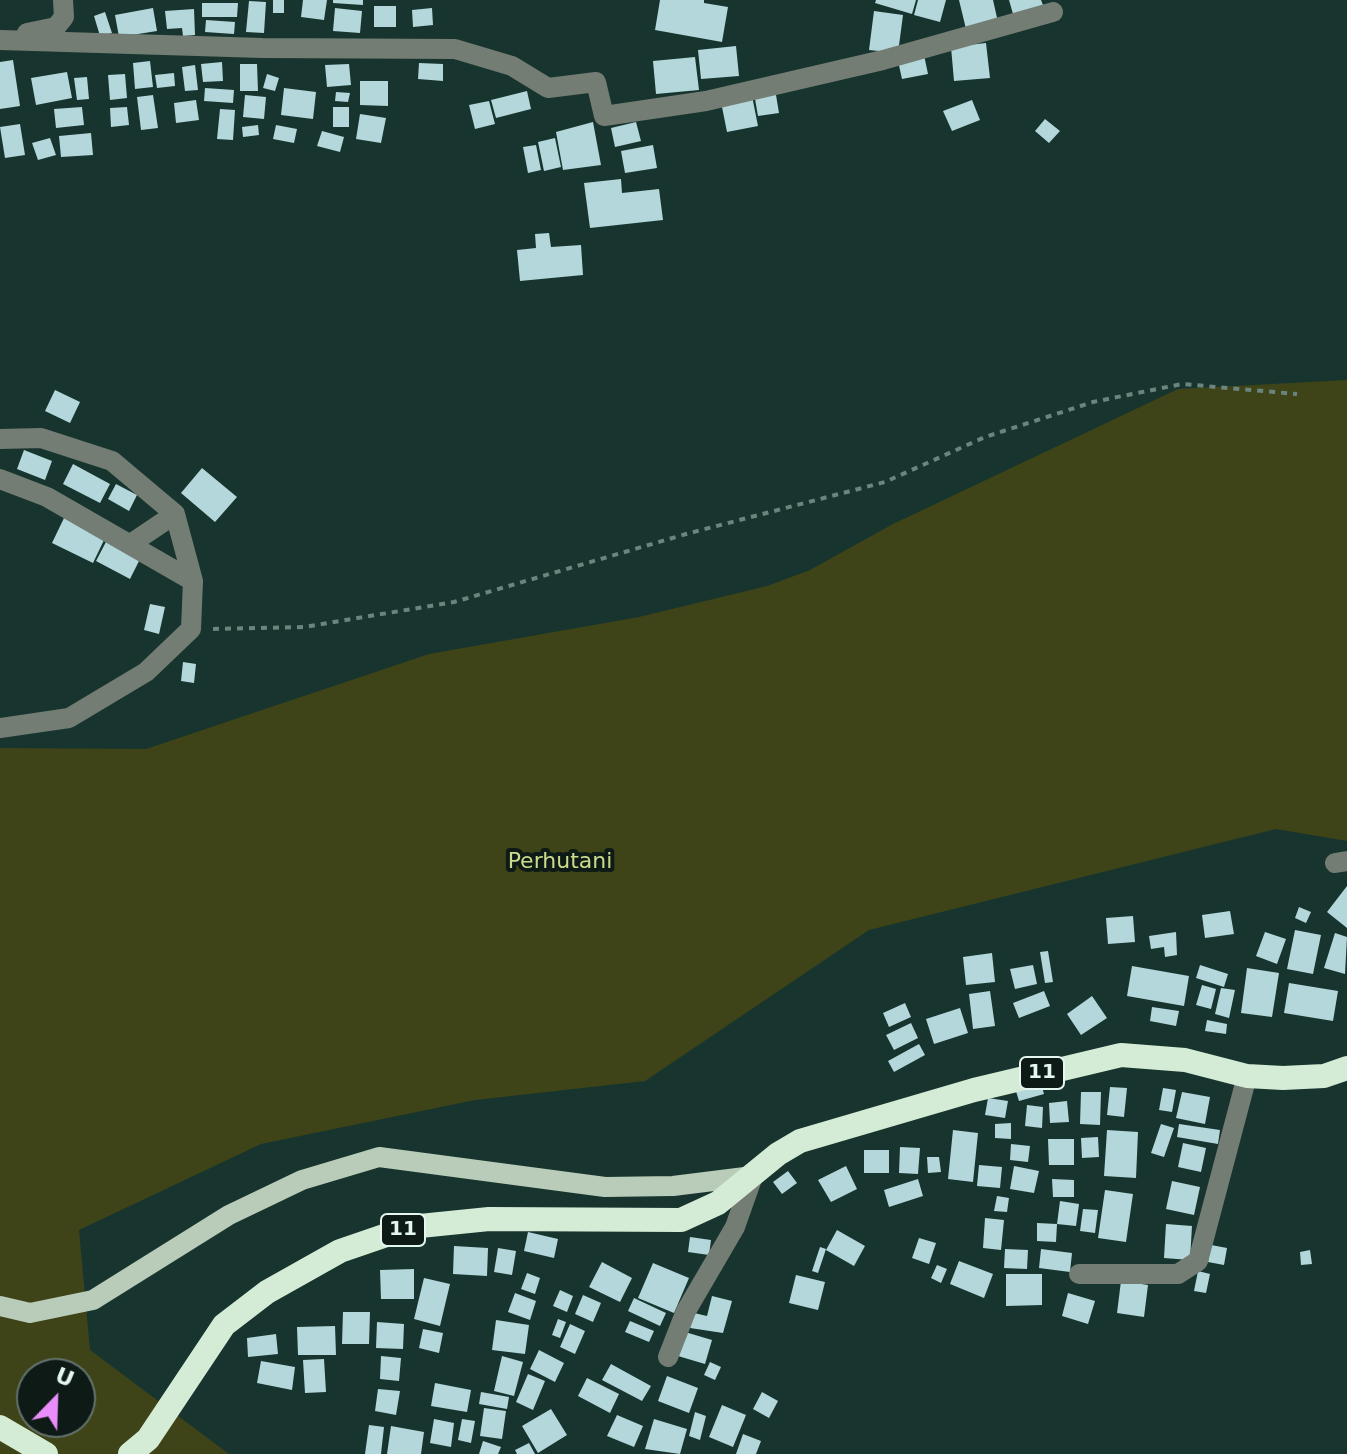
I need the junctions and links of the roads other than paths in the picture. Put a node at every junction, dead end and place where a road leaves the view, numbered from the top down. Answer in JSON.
{"nodes":[{"id":1,"x":63,"y":0,"type":"edge"},
{"id":2,"x":1053,"y":12,"type":"dead end"},
{"id":3,"x":0,"y":39,"type":"edge"},
{"id":4,"x":0,"y":439,"type":"edge"},
{"id":5,"x":0,"y":479,"type":"edge"},
{"id":6,"x":175,"y":514,"type":"junction"},
{"id":7,"x":132,"y":543,"type":"junction"},
{"id":8,"x":193,"y":581,"type":"junction"},
{"id":9,"x":0,"y":728,"type":"edge"},
{"id":10,"x":1347,"y":1068,"type":"edge"},
{"id":11,"x":1247,"y":1076,"type":"junction"},
{"id":12,"x":753,"y":1176,"type":"junction"},
{"id":13,"x":1079,"y":1274,"type":"dead end"},
{"id":14,"x":0,"y":1306,"type":"edge"},
{"id":15,"x":668,"y":1357,"type":"dead end"},
{"id":16,"x":0,"y":1427,"type":"edge"},
{"id":17,"x":46,"y":1454,"type":"edge"},
{"id":18,"x":130,"y":1454,"type":"edge"}],
"edges":[{"from":1,"to":3,"type":"street"},
{"from":2,"to":3,"type":"street"},
{"from":4,"to":6,"type":"street"},
{"from":5,"to":7,"type":"street"},
{"from":6,"to":7,"type":"street"},
{"from":6,"to":8,"type":"street"},
{"from":7,"to":8,"type":"street"},
{"from":8,"to":9,"type":"street"},
{"from":10,"to":11,"type":"highway","number":"11"},
{"from":11,"to":12,"type":"highway","number":"11"},
{"from":11,"to":13,"type":"street"},
{"from":12,"to":14,"type":"main road"},
{"from":12,"to":15,"type":"street"},
{"from":12,"to":18,"type":"highway","number":"11"},
{"from":16,"to":17,"type":"highway"}]}
